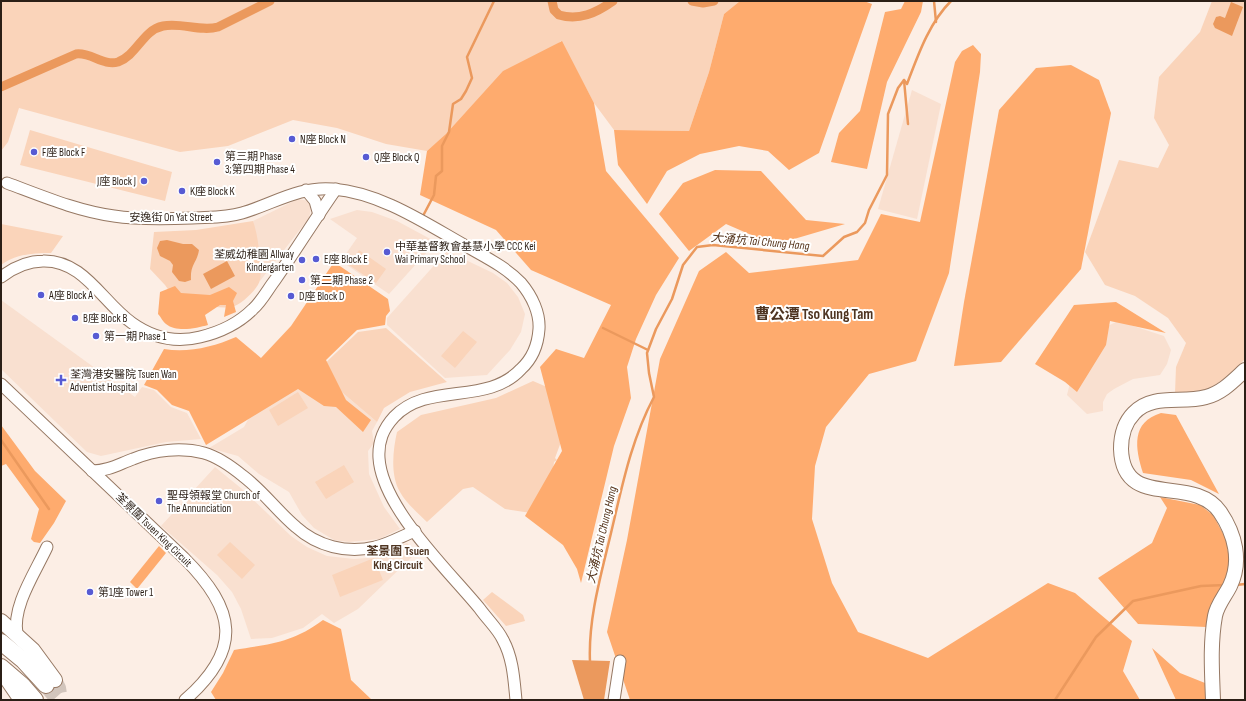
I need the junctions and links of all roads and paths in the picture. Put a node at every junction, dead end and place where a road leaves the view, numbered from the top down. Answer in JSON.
{"nodes":[{"id":1,"x":7,"y":183,"type":"dead end"},
{"id":2,"x":336,"y":189,"type":"junction"},
{"id":3,"x":306,"y":190,"type":"junction"},
{"id":4,"x":319,"y":215,"type":"junction"},
{"id":5,"x":1,"y":277,"type":"edge"},
{"id":6,"x":1245,"y":370,"type":"edge"},
{"id":7,"x":1,"y":384,"type":"edge"},
{"id":8,"x":120,"y":465,"type":"junction"},
{"id":9,"x":92,"y":471,"type":"junction"},
{"id":10,"x":111,"y":488,"type":"junction"},
{"id":11,"x":415,"y":531,"type":"junction"},
{"id":12,"x":47,"y":547,"type":"dead end"},
{"id":13,"x":17,"y":610,"type":"junction"},
{"id":14,"x":1,"y":620,"type":"edge"},
{"id":15,"x":17,"y":634,"type":"junction"},
{"id":16,"x":1,"y":642,"type":"edge"},
{"id":17,"x":620,"y":661,"type":"dead end"},
{"id":18,"x":4,"y":674,"type":"edge"},
{"id":19,"x":51,"y":682,"type":"joint"},
{"id":20,"x":21,"y":700,"type":"edge"},
{"id":21,"x":35,"y":700,"type":"tunnel mouth"},
{"id":22,"x":185,"y":700,"type":"edge"},
{"id":23,"x":516,"y":700,"type":"edge"},
{"id":24,"x":614,"y":700,"type":"edge"},
{"id":25,"x":1213,"y":700,"type":"edge"}],
"edges":[{"from":1,"to":3,"type":"street","name":"安逸街 On Yat Street"},
{"from":2,"to":3,"type":"street","name":"安逸街 On Yat Street"},
{"from":2,"to":4,"type":"street"},
{"from":2,"to":11,"type":"street"},
{"from":3,"to":4,"type":"street"},
{"from":4,"to":5,"type":"street"},
{"from":6,"to":25,"type":"main road"},
{"from":7,"to":9,"type":"street","name":"荃景圍 Tsuen King Circuit"},
{"from":8,"to":9,"type":"street"},
{"from":8,"to":10,"type":"street"},
{"from":8,"to":11,"type":"street"},
{"from":9,"to":10,"type":"street","name":"荃景圍 Tsuen King Circuit"},
{"from":10,"to":22,"type":"street","name":"荃景圍 Tsuen King Circuit"},
{"from":11,"to":23,"type":"street"},
{"from":12,"to":13,"type":"street"},
{"from":13,"to":14,"type":"street"},
{"from":13,"to":15,"type":"street"},
{"from":14,"to":15,"type":"main road"},
{"from":15,"to":19,"type":"main road"},
{"from":16,"to":19,"type":"highway"},
{"from":17,"to":24,"type":"street"},
{"from":18,"to":20,"type":"main road"},
{"from":18,"to":21,"type":"highway"}]}
